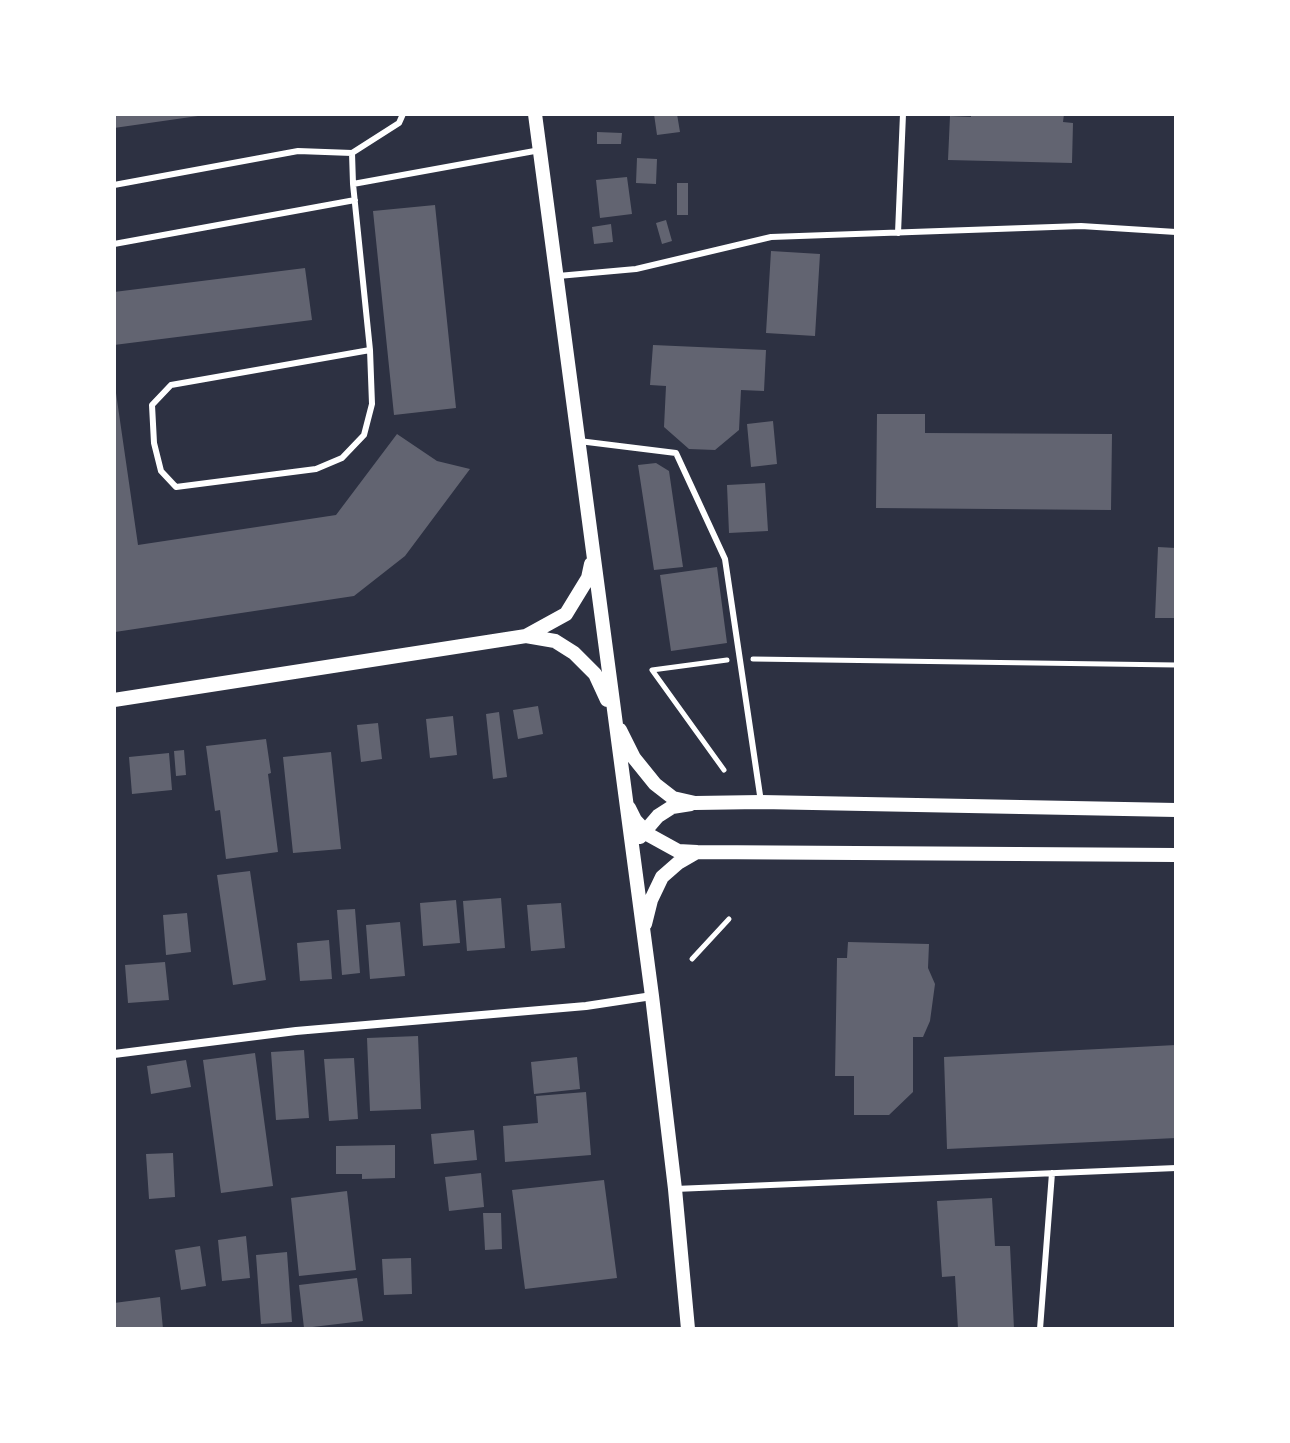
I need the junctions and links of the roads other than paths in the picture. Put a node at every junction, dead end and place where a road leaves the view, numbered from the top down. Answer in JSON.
{"nodes":[{"id":1,"x":403,"y":114,"type":"edge"},
{"id":2,"x":535,"y":114,"type":"edge"},
{"id":3,"x":903,"y":114,"type":"edge"},
{"id":4,"x":540,"y":150,"type":"junction"},
{"id":5,"x":352,"y":153,"type":"junction"},
{"id":6,"x":353,"y":184,"type":"junction"},
{"id":7,"x":114,"y":185,"type":"edge"},
{"id":8,"x":355,"y":200,"type":"junction"},
{"id":9,"x":1176,"y":232,"type":"edge"},
{"id":10,"x":898,"y":233,"type":"junction"},
{"id":11,"x":114,"y":244,"type":"edge"},
{"id":12,"x":558,"y":276,"type":"junction"},
{"id":13,"x":370,"y":350,"type":"junction"},
{"id":14,"x":579,"y":441,"type":"junction"},
{"id":15,"x":593,"y":552,"type":"junction"},
{"id":16,"x":526,"y":636,"type":"junction"},
{"id":17,"x":114,"y":700,"type":"edge"},
{"id":18,"x":615,"y":720,"type":"junction"},
{"id":19,"x":625,"y":801,"type":"junction"},
{"id":20,"x":761,"y":802,"type":"junction"},
{"id":21,"x":695,"y":803,"type":"junction"},
{"id":22,"x":1176,"y":810,"type":"edge"},
{"id":23,"x":645,"y":830,"type":"junction"},
{"id":24,"x":697,"y":852,"type":"junction"},
{"id":25,"x":1176,"y":855,"type":"edge"},
{"id":26,"x":633,"y":861,"type":"junction"},
{"id":27,"x":643,"y":936,"type":"junction"},
{"id":28,"x":652,"y":996,"type":"junction"},
{"id":29,"x":114,"y":1054,"type":"edge"},
{"id":30,"x":1176,"y":1168,"type":"edge"},
{"id":31,"x":1052,"y":1173,"type":"junction"},
{"id":32,"x":675,"y":1189,"type":"junction"},
{"id":33,"x":688,"y":1329,"type":"edge"},
{"id":34,"x":1040,"y":1329,"type":"edge"}],
"edges":[{"from":1,"to":5,"type":"lane"},
{"from":2,"to":4,"type":"street"},
{"from":3,"to":10,"type":"lane"},
{"from":4,"to":6,"type":"lane"},
{"from":4,"to":12,"type":"street"},
{"from":5,"to":6,"type":"lane"},
{"from":5,"to":7,"type":"lane"},
{"from":6,"to":8,"type":"lane"},
{"from":8,"to":11,"type":"lane"},
{"from":8,"to":13,"type":"lane"},
{"from":9,"to":10,"type":"lane"},
{"from":10,"to":12,"type":"lane"},
{"from":12,"to":14,"type":"street"},
{"from":13,"to":13,"type":"lane"},
{"from":14,"to":15,"type":"street"},
{"from":14,"to":20,"type":"lane"},
{"from":15,"to":16,"type":"street"},
{"from":15,"to":18,"type":"street"},
{"from":16,"to":17,"type":"street"},
{"from":16,"to":18,"type":"street"},
{"from":18,"to":19,"type":"street"},
{"from":18,"to":21,"type":"street"},
{"from":19,"to":23,"type":"street"},
{"from":19,"to":26,"type":"street"},
{"from":20,"to":21,"type":"street"},
{"from":20,"to":22,"type":"street"},
{"from":21,"to":23,"type":"street"},
{"from":23,"to":24,"type":"street"},
{"from":23,"to":26,"type":"street"},
{"from":24,"to":25,"type":"street"},
{"from":24,"to":27,"type":"street"},
{"from":26,"to":27,"type":"street"},
{"from":27,"to":28,"type":"street"},
{"from":28,"to":29,"type":"street"},
{"from":28,"to":32,"type":"street"},
{"from":30,"to":31,"type":"lane"},
{"from":31,"to":32,"type":"lane"},
{"from":31,"to":34,"type":"lane"},
{"from":32,"to":33,"type":"street"}]}
